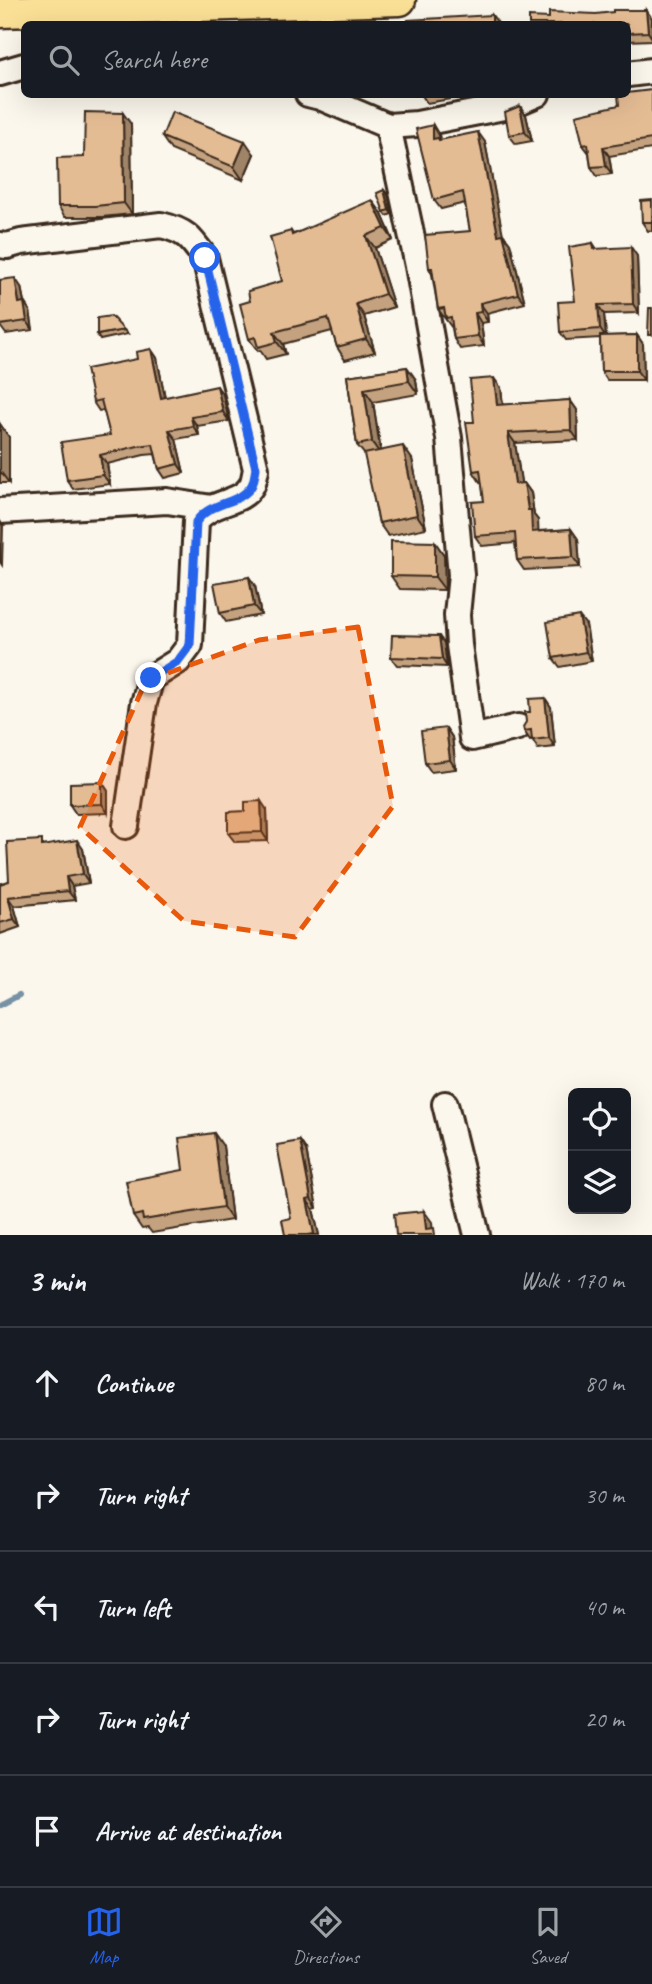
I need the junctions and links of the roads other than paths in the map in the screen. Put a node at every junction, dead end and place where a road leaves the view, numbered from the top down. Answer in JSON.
{"nodes":[{"id":1,"x":400,"y":0,"type":"edge"},
{"id":2,"x":0,"y":12,"type":"edge"},
{"id":3,"x":21,"y":67,"type":"edge"},
{"id":4,"x":652,"y":71,"type":"edge"},
{"id":5,"x":0,"y":73,"type":"edge"},
{"id":6,"x":631,"y":74,"type":"edge"},
{"id":7,"x":322,"y":98,"type":"edge"},
{"id":8,"x":528,"y":98,"type":"edge"},
{"id":9,"x":388,"y":126,"type":"junction"},
{"id":10,"x":0,"y":245,"type":"edge"},
{"id":11,"x":212,"y":508,"type":"junction"},
{"id":12,"x":0,"y":511,"type":"edge"},
{"id":13,"x":518,"y":727,"type":"dead end"},
{"id":14,"x":127,"y":826,"type":"dead end"},
{"id":15,"x":445,"y":1104,"type":"dead end"},
{"id":16,"x":477,"y":1235,"type":"edge"}],
"edges":[{"from":1,"to":2,"type":"main road"},
{"from":3,"to":5,"type":"street"},
{"from":4,"to":6,"type":"street"},
{"from":7,"to":9,"type":"street"},
{"from":8,"to":9,"type":"street"},
{"from":9,"to":13,"type":"street"},
{"from":10,"to":11,"type":"street"},
{"from":11,"to":12,"type":"street"},
{"from":11,"to":14,"type":"street"},
{"from":15,"to":16,"type":"street"}]}
